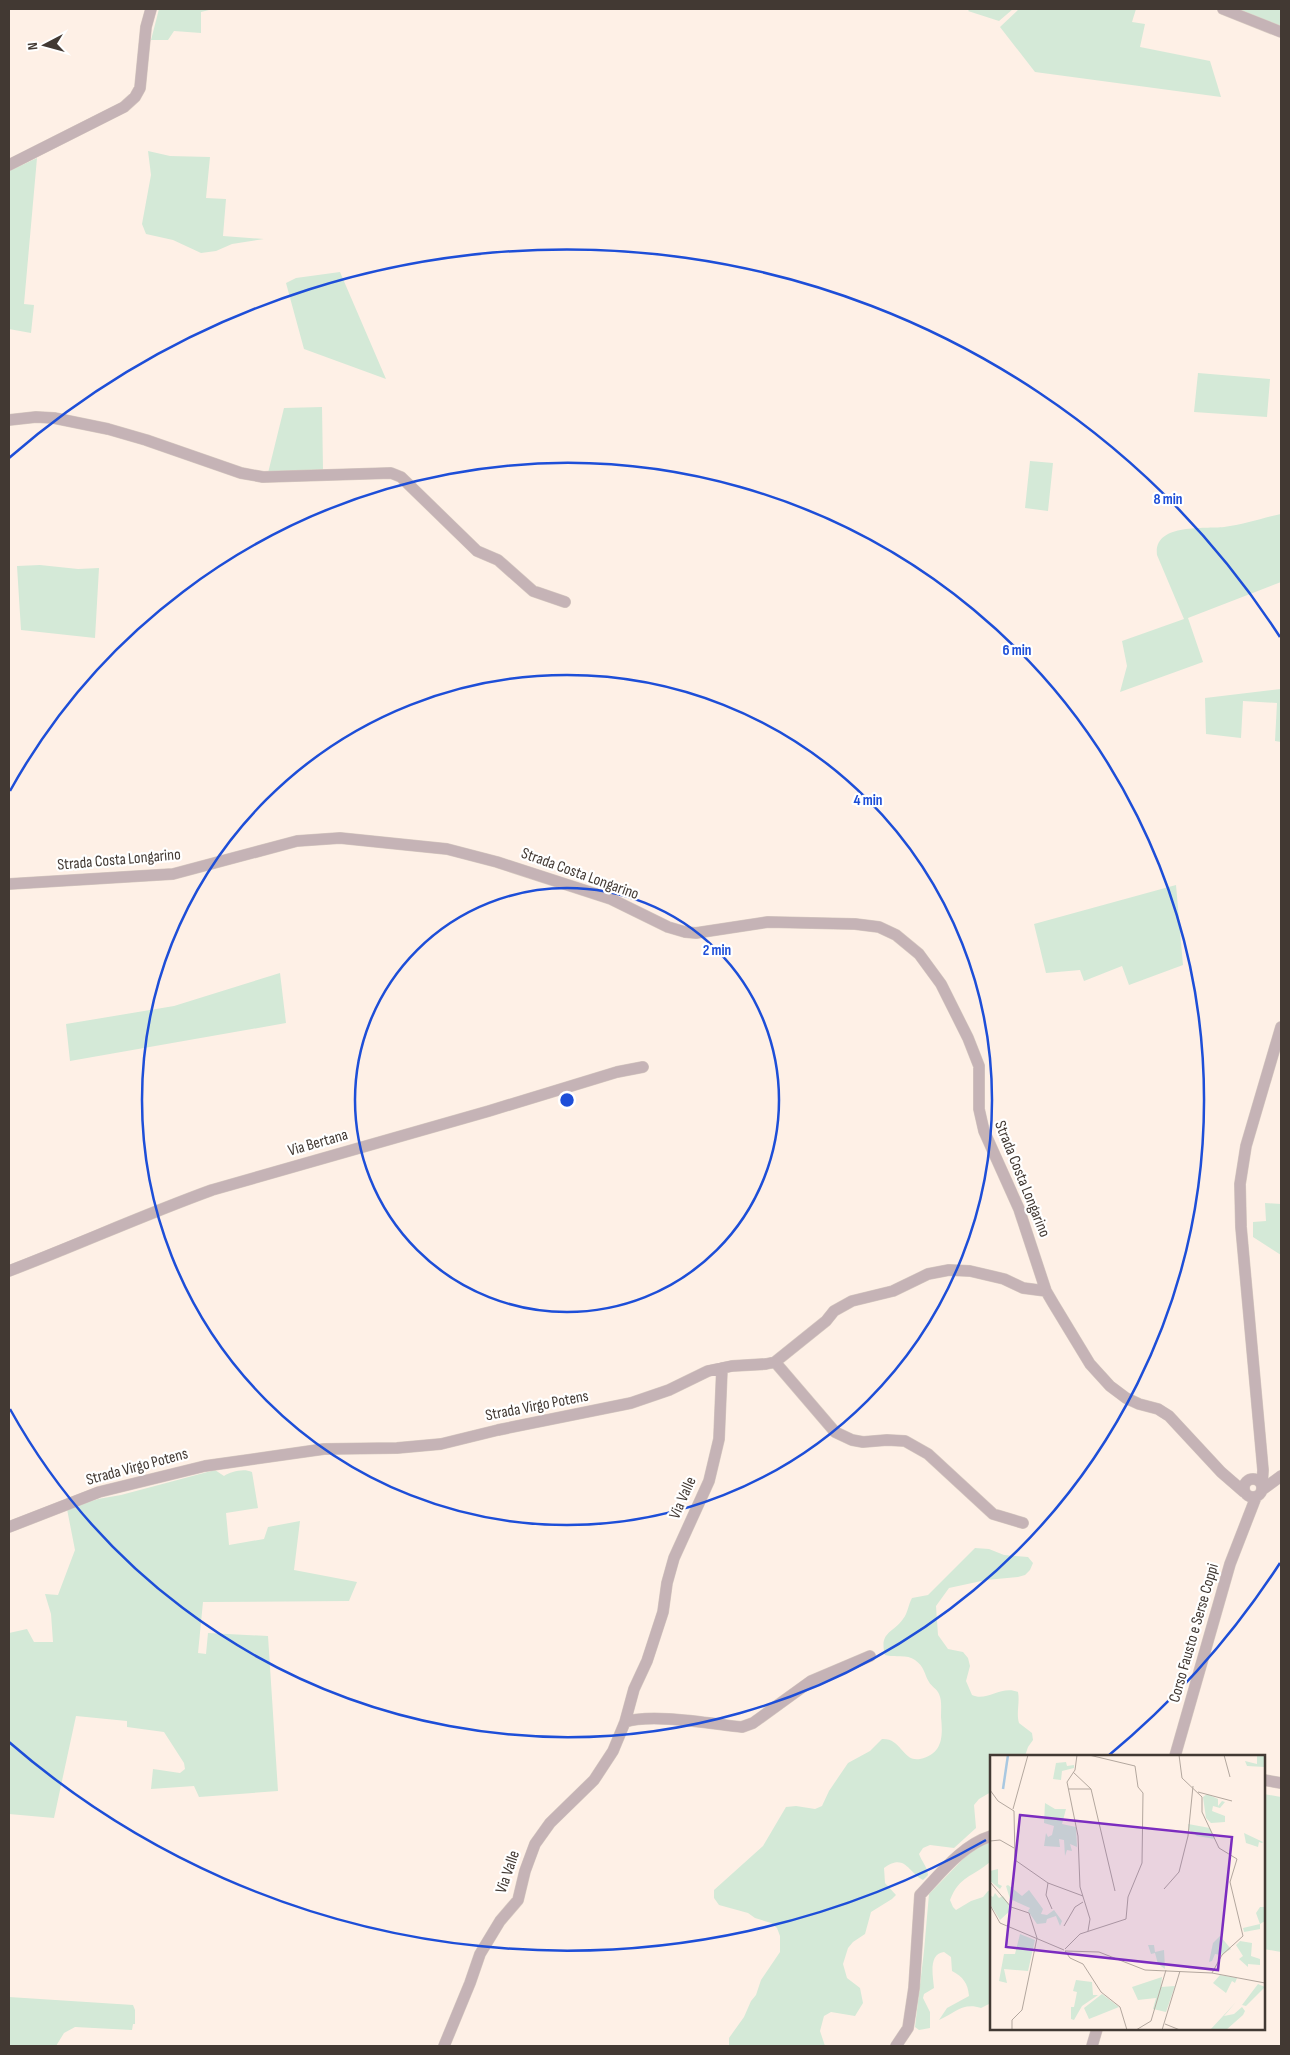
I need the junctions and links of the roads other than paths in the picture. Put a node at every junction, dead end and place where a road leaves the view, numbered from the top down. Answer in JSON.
{"nodes":[{"id":1,"x":152,"y":9,"type":"edge"},
{"id":2,"x":1223,"y":9,"type":"edge"},
{"id":3,"x":1281,"y":32,"type":"edge"},
{"id":4,"x":9,"y":165,"type":"edge"},
{"id":5,"x":9,"y":420,"type":"edge"},
{"id":6,"x":565,"y":602,"type":"dead end"},
{"id":7,"x":9,"y":884,"type":"edge"},
{"id":8,"x":1281,"y":1026,"type":"edge"},
{"id":9,"x":643,"y":1067,"type":"dead end"},
{"id":10,"x":9,"y":1271,"type":"edge"},
{"id":11,"x":1046,"y":1291,"type":"junction"},
{"id":12,"x":775,"y":1362,"type":"junction"},
{"id":13,"x":722,"y":1368,"type":"junction"},
{"id":14,"x":1260,"y":1445,"type":"junction"},
{"id":15,"x":1281,"y":1476,"type":"edge"},
{"id":16,"x":1229,"y":1480,"type":"junction"},
{"id":17,"x":1249,"y":1480,"type":"junction"},
{"id":18,"x":1254,"y":1492,"type":"junction"},
{"id":19,"x":1023,"y":1523,"type":"dead end"},
{"id":20,"x":9,"y":1527,"type":"edge"},
{"id":21,"x":870,"y":1656,"type":"dead end"},
{"id":22,"x":626,"y":1722,"type":"junction"},
{"id":23,"x":1175,"y":1755,"type":"edge"},
{"id":24,"x":1265,"y":1780,"type":"edge"},
{"id":25,"x":1281,"y":1783,"type":"edge"},
{"id":26,"x":990,"y":1836,"type":"edge"},
{"id":27,"x":1097,"y":2030,"type":"edge"},
{"id":28,"x":444,"y":2046,"type":"edge"},
{"id":29,"x":896,"y":2046,"type":"edge"},
{"id":30,"x":1092,"y":2046,"type":"edge"}],
"edges":[{"from":1,"to":4,"type":"street"},
{"from":2,"to":3,"type":"street"},
{"from":5,"to":6,"type":"street"},
{"from":7,"to":11,"type":"street","name":"Strada Costa Longarino"},
{"from":8,"to":14,"type":"street"},
{"from":9,"to":10,"type":"street","name":"Via Bertana"},
{"from":11,"to":12,"type":"street"},
{"from":11,"to":16,"type":"street","name":"Strada Costa Longarino"},
{"from":12,"to":13,"type":"street","name":"Strada Virgo Potens"},
{"from":12,"to":19,"type":"street"},
{"from":13,"to":20,"type":"street","name":"Strada Virgo Potens"},
{"from":13,"to":22,"type":"street","name":"Via Valle"},
{"from":14,"to":17,"type":"street"},
{"from":14,"to":18,"type":"street"},
{"from":15,"to":18,"type":"street"},
{"from":16,"to":17,"type":"street"},
{"from":16,"to":18,"type":"street","name":"Strada Costa Longarino"},
{"from":17,"to":18,"type":"street"},
{"from":18,"to":23,"type":"street","name":"Corso Fausto e Serse Coppi"},
{"from":21,"to":22,"type":"street"},
{"from":22,"to":28,"type":"street","name":"Via Valle"},
{"from":24,"to":25,"type":"street"},
{"from":26,"to":29,"type":"street"},
{"from":27,"to":30,"type":"street"}]}
